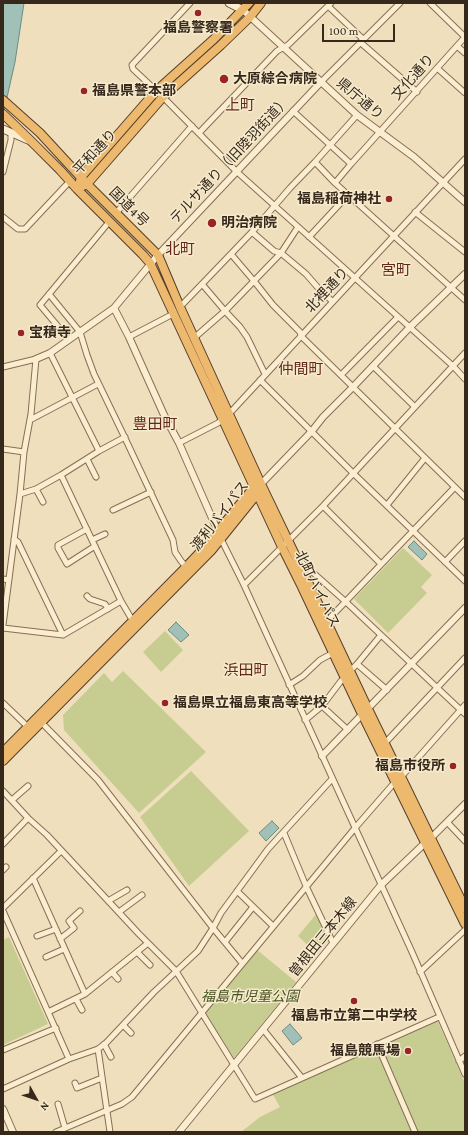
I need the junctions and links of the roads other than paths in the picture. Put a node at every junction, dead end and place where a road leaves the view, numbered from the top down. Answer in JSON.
{"nodes":[{"id":1,"x":190,"y":3,"type":"edge"},
{"id":2,"x":230,"y":3,"type":"edge"},
{"id":3,"x":249,"y":3,"type":"edge"},
{"id":4,"x":261,"y":3,"type":"edge"},
{"id":5,"x":400,"y":3,"type":"edge"},
{"id":6,"x":430,"y":3,"type":"edge"},
{"id":7,"x":329,"y":4,"type":"edge"},
{"id":8,"x":242,"y":6,"type":"edge"},
{"id":9,"x":250,"y":17,"type":"junction"},
{"id":10,"x":465,"y":37,"type":"edge"},
{"id":11,"x":361,"y":41,"type":"junction"},
{"id":12,"x":457,"y":46,"type":"junction"},
{"id":13,"x":284,"y":47,"type":"junction"},
{"id":14,"x":465,"y":53,"type":"edge"},
{"id":15,"x":438,"y":68,"type":"junction"},
{"id":16,"x":321,"y":82,"type":"junction"},
{"id":17,"x":156,"y":91,"type":"junction"},
{"id":18,"x":417,"y":92,"type":"junction"},
{"id":19,"x":465,"y":93,"type":"edge"},
{"id":20,"x":163,"y":97,"type":"junction"},
{"id":21,"x":3,"y":100,"type":"edge"},
{"id":22,"x":293,"y":111,"type":"junction"},
{"id":23,"x":3,"y":114,"type":"edge"},
{"id":24,"x":357,"y":116,"type":"junction"},
{"id":25,"x":192,"y":126,"type":"junction"},
{"id":26,"x":7,"y":130,"type":"edge"},
{"id":27,"x":379,"y":132,"type":"junction"},
{"id":28,"x":199,"y":133,"type":"junction"},
{"id":29,"x":33,"y":143,"type":"junction"},
{"id":30,"x":330,"y":145,"type":"junction"},
{"id":31,"x":465,"y":159,"type":"edge"},
{"id":32,"x":315,"y":162,"type":"junction"},
{"id":33,"x":351,"y":164,"type":"junction"},
{"id":34,"x":236,"y":171,"type":"junction"},
{"id":35,"x":3,"y":172,"type":"edge"},
{"id":36,"x":84,"y":180,"type":"junction"},
{"id":37,"x":70,"y":181,"type":"junction"},
{"id":38,"x":335,"y":183,"type":"junction"},
{"id":39,"x":443,"y":183,"type":"junction"},
{"id":40,"x":77,"y":189,"type":"junction"},
{"id":41,"x":348,"y":195,"type":"junction"},
{"id":42,"x":465,"y":202,"type":"edge"},
{"id":43,"x":275,"y":205,"type":"junction"},
{"id":44,"x":415,"y":212,"type":"junction"},
{"id":45,"x":116,"y":213,"type":"junction"},
{"id":46,"x":3,"y":217,"type":"edge"},
{"id":47,"x":110,"y":222,"type":"junction"},
{"id":48,"x":298,"y":228,"type":"junction"},
{"id":49,"x":252,"y":232,"type":"junction"},
{"id":50,"x":394,"y":235,"type":"junction"},
{"id":51,"x":309,"y":237,"type":"junction"},
{"id":52,"x":465,"y":252,"type":"edge"},
{"id":53,"x":281,"y":253,"type":"junction"},
{"id":54,"x":231,"y":254,"type":"junction"},
{"id":55,"x":158,"y":255,"type":"junction"},
{"id":56,"x":150,"y":263,"type":"junction"},
{"id":57,"x":465,"y":274,"type":"edge"},
{"id":58,"x":354,"y":278,"type":"junction"},
{"id":59,"x":254,"y":281,"type":"junction"},
{"id":60,"x":202,"y":284,"type":"junction"},
{"id":61,"x":450,"y":287,"type":"junction"},
{"id":62,"x":49,"y":294,"type":"junction"},
{"id":63,"x":465,"y":300,"type":"edge"},
{"id":64,"x":332,"y":301,"type":"junction"},
{"id":65,"x":180,"y":307,"type":"junction"},
{"id":66,"x":114,"y":308,"type":"junction"},
{"id":67,"x":224,"y":311,"type":"junction"},
{"id":68,"x":174,"y":314,"type":"junction"},
{"id":69,"x":398,"y":317,"type":"junction"},
{"id":70,"x":410,"y":327,"type":"junction"},
{"id":71,"x":80,"y":332,"type":"junction"},
{"id":72,"x":301,"y":336,"type":"junction"},
{"id":73,"x":129,"y":337,"type":"junction"},
{"id":74,"x":194,"y":338,"type":"junction"},
{"id":75,"x":68,"y":340,"type":"junction"},
{"id":76,"x":50,"y":352,"type":"junction"},
{"id":77,"x":465,"y":353,"type":"edge"},
{"id":78,"x":36,"y":359,"type":"junction"},
{"id":79,"x":3,"y":366,"type":"edge"},
{"id":80,"x":373,"y":366,"type":"junction"},
{"id":81,"x":453,"y":366,"type":"junction"},
{"id":82,"x":265,"y":374,"type":"junction"},
{"id":83,"x":341,"y":375,"type":"junction"},
{"id":84,"x":465,"y":379,"type":"edge"},
{"id":85,"x":260,"y":380,"type":"junction"},
{"id":86,"x":98,"y":384,"type":"junction"},
{"id":87,"x":353,"y":388,"type":"junction"},
{"id":88,"x":72,"y":397,"type":"junction"},
{"id":89,"x":414,"y":407,"type":"junction"},
{"id":90,"x":229,"y":414,"type":"junction"},
{"id":91,"x":30,"y":420,"type":"junction"},
{"id":92,"x":223,"y":420,"type":"junction"},
{"id":93,"x":395,"y":428,"type":"junction"},
{"id":94,"x":312,"y":431,"type":"junction"},
{"id":95,"x":125,"y":437,"type":"junction"},
{"id":96,"x":179,"y":443,"type":"junction"},
{"id":97,"x":3,"y":449,"type":"edge"},
{"id":98,"x":99,"y":451,"type":"junction"},
{"id":99,"x":24,"y":452,"type":"junction"},
{"id":100,"x":425,"y":458,"type":"junction"},
{"id":101,"x":87,"y":459,"type":"junction"},
{"id":102,"x":354,"y":473,"type":"junction"},
{"id":103,"x":61,"y":475,"type":"junction"},
{"id":104,"x":96,"y":477,"type":"dead end"},
{"id":105,"x":455,"y":487,"type":"junction"},
{"id":106,"x":36,"y":488,"type":"junction"},
{"id":107,"x":257,"y":488,"type":"junction"},
{"id":108,"x":151,"y":492,"type":"junction"},
{"id":109,"x":20,"y":494,"type":"junction"},
{"id":110,"x":465,"y":497,"type":"edge"},
{"id":111,"x":43,"y":502,"type":"dead end"},
{"id":112,"x":387,"y":505,"type":"junction"},
{"id":113,"x":323,"y":506,"type":"junction"},
{"id":114,"x":113,"y":510,"type":"dead end"},
{"id":115,"x":87,"y":529,"type":"junction"},
{"id":116,"x":413,"y":531,"type":"junction"},
{"id":117,"x":105,"y":534,"type":"dead end"},
{"id":118,"x":220,"y":535,"type":"junction"},
{"id":119,"x":14,"y":539,"type":"junction"},
{"id":120,"x":92,"y":540,"type":"junction"},
{"id":121,"x":465,"y":541,"type":"edge"},
{"id":122,"x":285,"y":544,"type":"junction"},
{"id":123,"x":95,"y":546,"type":"junction"},
{"id":124,"x":298,"y":558,"type":"junction"},
{"id":125,"x":445,"y":562,"type":"junction"},
{"id":126,"x":381,"y":564,"type":"junction"},
{"id":127,"x":189,"y":569,"type":"junction"},
{"id":128,"x":3,"y":580,"type":"edge"},
{"id":129,"x":9,"y":580,"type":"junction"},
{"id":130,"x":465,"y":581,"type":"edge"},
{"id":131,"x":244,"y":585,"type":"junction"},
{"id":132,"x":87,"y":596,"type":"dead end"},
{"id":133,"x":121,"y":602,"type":"junction"},
{"id":134,"x":346,"y":602,"type":"junction"},
{"id":135,"x":465,"y":608,"type":"edge"},
{"id":136,"x":108,"y":609,"type":"junction"},
{"id":137,"x":327,"y":621,"type":"junction"},
{"id":138,"x":135,"y":623,"type":"junction"},
{"id":139,"x":3,"y":625,"type":"edge"},
{"id":140,"x":3,"y":628,"type":"edge"},
{"id":141,"x":63,"y":635,"type":"junction"},
{"id":142,"x":381,"y":635,"type":"junction"},
{"id":143,"x":333,"y":653,"type":"junction"},
{"id":144,"x":465,"y":658,"type":"edge"},
{"id":145,"x":357,"y":664,"type":"junction"},
{"id":146,"x":412,"y":664,"type":"junction"},
{"id":147,"x":350,"y":671,"type":"junction"},
{"id":148,"x":345,"y":678,"type":"junction"},
{"id":149,"x":289,"y":684,"type":"junction"},
{"id":150,"x":437,"y":688,"type":"junction"},
{"id":151,"x":387,"y":690,"type":"junction"},
{"id":152,"x":3,"y":703,"type":"edge"},
{"id":153,"x":465,"y":705,"type":"edge"},
{"id":154,"x":322,"y":706,"type":"junction"},
{"id":155,"x":365,"y":712,"type":"junction"},
{"id":156,"x":463,"y":712,"type":"edge"},
{"id":157,"x":305,"y":720,"type":"junction"},
{"id":158,"x":41,"y":722,"type":"junction"},
{"id":159,"x":30,"y":729,"type":"junction"},
{"id":160,"x":348,"y":730,"type":"junction"},
{"id":161,"x":385,"y":743,"type":"junction"},
{"id":162,"x":3,"y":752,"type":"edge"},
{"id":163,"x":322,"y":756,"type":"junction"},
{"id":164,"x":3,"y":761,"type":"edge"},
{"id":165,"x":332,"y":778,"type":"junction"},
{"id":166,"x":398,"y":780,"type":"junction"},
{"id":167,"x":28,"y":786,"type":"dead end"},
{"id":168,"x":3,"y":790,"type":"edge"},
{"id":169,"x":12,"y":800,"type":"junction"},
{"id":170,"x":465,"y":804,"type":"edge"},
{"id":171,"x":28,"y":818,"type":"junction"},
{"id":172,"x":448,"y":822,"type":"junction"},
{"id":173,"x":355,"y":828,"type":"junction"},
{"id":174,"x":284,"y":833,"type":"junction"},
{"id":175,"x":428,"y":840,"type":"junction"},
{"id":176,"x":465,"y":840,"type":"edge"},
{"id":177,"x":3,"y":844,"type":"edge"},
{"id":178,"x":61,"y":851,"type":"junction"},
{"id":179,"x":33,"y":878,"type":"junction"},
{"id":180,"x":381,"y":884,"type":"junction"},
{"id":181,"x":306,"y":886,"type":"junction"},
{"id":182,"x":127,"y":890,"type":"dead end"},
{"id":183,"x":237,"y":891,"type":"junction"},
{"id":184,"x":142,"y":895,"type":"dead end"},
{"id":185,"x":108,"y":901,"type":"junction"},
{"id":186,"x":253,"y":907,"type":"junction"},
{"id":187,"x":3,"y":908,"type":"edge"},
{"id":188,"x":465,"y":908,"type":"edge"},
{"id":189,"x":3,"y":911,"type":"edge"},
{"id":190,"x":80,"y":911,"type":"dead end"},
{"id":191,"x":119,"y":912,"type":"junction"},
{"id":192,"x":465,"y":924,"type":"edge"},
{"id":193,"x":273,"y":926,"type":"junction"},
{"id":194,"x":213,"y":928,"type":"junction"},
{"id":195,"x":56,"y":929,"type":"junction"},
{"id":196,"x":465,"y":930,"type":"edge"},
{"id":197,"x":37,"y":936,"type":"dead end"},
{"id":198,"x":60,"y":939,"type":"junction"},
{"id":199,"x":225,"y":942,"type":"junction"},
{"id":200,"x":148,"y":943,"type":"junction"},
{"id":201,"x":333,"y":943,"type":"junction"},
{"id":202,"x":64,"y":949,"type":"junction"},
{"id":203,"x":137,"y":952,"type":"junction"},
{"id":204,"x":46,"y":957,"type":"dead end"},
{"id":205,"x":242,"y":963,"type":"junction"},
{"id":206,"x":150,"y":965,"type":"dead end"},
{"id":207,"x":176,"y":971,"type":"junction"},
{"id":208,"x":112,"y":972,"type":"junction"},
{"id":209,"x":420,"y":972,"type":"junction"},
{"id":210,"x":118,"y":979,"type":"dead end"},
{"id":211,"x":85,"y":994,"type":"junction"},
{"id":212,"x":76,"y":999,"type":"junction"},
{"id":213,"x":82,"y":1010,"type":"dead end"},
{"id":214,"x":48,"y":1012,"type":"junction"},
{"id":215,"x":201,"y":1013,"type":"junction"},
{"id":216,"x":440,"y":1016,"type":"junction"},
{"id":217,"x":123,"y":1025,"type":"junction"},
{"id":218,"x":56,"y":1028,"type":"junction"},
{"id":219,"x":263,"y":1029,"type":"junction"},
{"id":220,"x":131,"y":1033,"type":"dead end"},
{"id":221,"x":104,"y":1044,"type":"junction"},
{"id":222,"x":377,"y":1044,"type":"junction"},
{"id":223,"x":98,"y":1049,"type":"junction"},
{"id":224,"x":3,"y":1050,"type":"edge"},
{"id":225,"x":465,"y":1056,"type":"edge"},
{"id":226,"x":111,"y":1057,"type":"dead end"},
{"id":227,"x":70,"y":1059,"type":"junction"},
{"id":228,"x":459,"y":1061,"type":"junction"},
{"id":229,"x":234,"y":1065,"type":"junction"},
{"id":230,"x":465,"y":1074,"type":"edge"},
{"id":231,"x":102,"y":1078,"type":"junction"},
{"id":232,"x":302,"y":1078,"type":"junction"},
{"id":233,"x":75,"y":1083,"type":"dead end"},
{"id":234,"x":3,"y":1089,"type":"edge"},
{"id":235,"x":58,"y":1104,"type":"dead end"},
{"id":236,"x":3,"y":1109,"type":"edge"},
{"id":237,"x":106,"y":1110,"type":"junction"},
{"id":238,"x":65,"y":1128,"type":"junction"},
{"id":239,"x":13,"y":1132,"type":"edge"},
{"id":240,"x":56,"y":1132,"type":"edge"},
{"id":241,"x":110,"y":1132,"type":"edge"},
{"id":242,"x":179,"y":1132,"type":"edge"},
{"id":243,"x":415,"y":1132,"type":"edge"}],
"edges":[{"from":1,"to":17,"type":"street"},
{"from":2,"to":8,"type":"main road","name":"県庁通り"},
{"from":3,"to":8,"type":"highway","name":"平和通り"},
{"from":4,"to":9,"type":"highway","name":"平和通り"},
{"from":5,"to":11,"type":"street"},
{"from":6,"to":10,"type":"street"},
{"from":7,"to":11,"type":"street"},
{"from":7,"to":13,"type":"street"},
{"from":8,"to":9,"type":"street","name":"県庁通り"},
{"from":8,"to":17,"type":"highway","name":"平和通り"},
{"from":9,"to":13,"type":"street","name":"県庁通り"},
{"from":9,"to":20,"type":"highway","name":"平和通り"},
{"from":10,"to":12,"type":"street","name":"文化通り"},
{"from":11,"to":16,"type":"street"},
{"from":11,"to":18,"type":"street"},
{"from":12,"to":14,"type":"street"},
{"from":12,"to":15,"type":"street","name":"文化通り"},
{"from":13,"to":16,"type":"street","name":"県庁通り"},
{"from":13,"to":28,"type":"street"},
{"from":15,"to":18,"type":"street","name":"文化通り"},
{"from":15,"to":19,"type":"street"},
{"from":16,"to":22,"type":"street","name":"テルサ通り（旧陸羽街道）"},
{"from":16,"to":24,"type":"street","name":"県庁通り"},
{"from":17,"to":20,"type":"street"},
{"from":17,"to":36,"type":"highway","name":"平和通り"},
{"from":18,"to":27,"type":"street","name":"文化通り"},
{"from":20,"to":25,"type":"street"},
{"from":20,"to":36,"type":"highway","name":"平和通り"},
{"from":21,"to":36,"type":"highway","name":"国道4号"},
{"from":22,"to":30,"type":"street"},
{"from":22,"to":34,"type":"street","name":"テルサ通り（旧陸羽街道）"},
{"from":23,"to":29,"type":"highway","name":"国道4号"},
{"from":24,"to":27,"type":"street","name":"県庁通り"},
{"from":24,"to":30,"type":"street"},
{"from":25,"to":28,"type":"street"},
{"from":25,"to":45,"type":"street"},
{"from":26,"to":29,"type":"main road"},
{"from":26,"to":35,"type":"street"},
{"from":27,"to":33,"type":"street","name":"文化通り"},
{"from":27,"to":39,"type":"street","name":"県庁通り"},
{"from":28,"to":34,"type":"street"},
{"from":29,"to":37,"type":"highway","name":"国道4号"},
{"from":30,"to":32,"type":"street"},
{"from":30,"to":33,"type":"street"},
{"from":31,"to":39,"type":"street","name":"北裡通り"},
{"from":32,"to":38,"type":"street"},
{"from":32,"to":43,"type":"street"},
{"from":33,"to":38,"type":"street","name":"文化通り"},
{"from":34,"to":43,"type":"street"},
{"from":34,"to":55,"type":"street","name":"テルサ通り（旧陸羽街道）"},
{"from":36,"to":40,"type":"highway","name":"平和通り"},
{"from":36,"to":45,"type":"highway","name":"国道4号"},
{"from":37,"to":40,"type":"highway","name":"国道4号"},
{"from":37,"to":46,"type":"street"},
{"from":38,"to":41,"type":"street"},
{"from":39,"to":42,"type":"street","name":"県庁通り"},
{"from":39,"to":44,"type":"street","name":"北裡通り"},
{"from":40,"to":47,"type":"highway","name":"国道4号"},
{"from":41,"to":50,"type":"street"},
{"from":41,"to":51,"type":"street"},
{"from":43,"to":48,"type":"street"},
{"from":43,"to":49,"type":"street"},
{"from":44,"to":50,"type":"street","name":"北裡通り"},
{"from":44,"to":52,"type":"street"},
{"from":45,"to":55,"type":"highway","name":"国道4号"},
{"from":47,"to":56,"type":"highway","name":"国道4号"},
{"from":47,"to":62,"type":"street"},
{"from":48,"to":51,"type":"street"},
{"from":48,"to":53,"type":"street"},
{"from":49,"to":53,"type":"street"},
{"from":49,"to":54,"type":"street"},
{"from":50,"to":58,"type":"street","name":"北裡通り"},
{"from":50,"to":61,"type":"street"},
{"from":51,"to":58,"type":"street"},
{"from":53,"to":59,"type":"street"},
{"from":53,"to":64,"type":"street"},
{"from":54,"to":59,"type":"street"},
{"from":54,"to":60,"type":"street"},
{"from":55,"to":56,"type":"street","name":"テルサ通り（旧陸羽街道）"},
{"from":55,"to":65,"type":"highway","name":"北町バイパス"},
{"from":56,"to":66,"type":"street","name":"テルサ通り（旧陸羽街道）"},
{"from":56,"to":68,"type":"highway","name":"北町バイパス"},
{"from":57,"to":61,"type":"street"},
{"from":58,"to":64,"type":"street","name":"北裡通り"},
{"from":58,"to":69,"type":"street"},
{"from":59,"to":67,"type":"street"},
{"from":59,"to":72,"type":"street"},
{"from":60,"to":65,"type":"street"},
{"from":60,"to":67,"type":"street"},
{"from":61,"to":63,"type":"street"},
{"from":61,"to":70,"type":"street"},
{"from":62,"to":71,"type":"street"},
{"from":62,"to":75,"type":"street"},
{"from":64,"to":72,"type":"street","name":"北裡通り"},
{"from":65,"to":74,"type":"highway","name":"北町バイパス"},
{"from":66,"to":71,"type":"street","name":"テルサ通り（旧陸羽街道）"},
{"from":66,"to":73,"type":"street"},
{"from":67,"to":74,"type":"street"},
{"from":67,"to":82,"type":"street"},
{"from":68,"to":73,"type":"street"},
{"from":68,"to":92,"type":"highway","name":"北町バイパス"},
{"from":69,"to":70,"type":"street"},
{"from":69,"to":83,"type":"street"},
{"from":70,"to":80,"type":"street"},
{"from":70,"to":81,"type":"street"},
{"from":71,"to":75,"type":"street","name":"テルサ通り（旧陸羽街道）"},
{"from":71,"to":86,"type":"street"},
{"from":72,"to":82,"type":"street","name":"北裡通り"},
{"from":72,"to":83,"type":"street"},
{"from":73,"to":96,"type":"street"},
{"from":74,"to":90,"type":"highway","name":"北町バイパス"},
{"from":75,"to":76,"type":"street","name":"テルサ通り（旧陸羽街道）"},
{"from":76,"to":78,"type":"street","name":"テルサ通り（旧陸羽街道）"},
{"from":76,"to":88,"type":"street"},
{"from":77,"to":81,"type":"street"},
{"from":78,"to":79,"type":"street"},
{"from":78,"to":91,"type":"street"},
{"from":80,"to":87,"type":"street"},
{"from":80,"to":89,"type":"street"},
{"from":81,"to":84,"type":"street"},
{"from":81,"to":89,"type":"street"},
{"from":82,"to":85,"type":"street","name":"北裡通り"},
{"from":83,"to":87,"type":"street"},
{"from":85,"to":90,"type":"street","name":"北裡通り"},
{"from":85,"to":94,"type":"street"},
{"from":86,"to":88,"type":"street"},
{"from":86,"to":95,"type":"street"},
{"from":87,"to":93,"type":"street"},
{"from":87,"to":94,"type":"street"},
{"from":88,"to":91,"type":"street"},
{"from":88,"to":98,"type":"street"},
{"from":89,"to":93,"type":"street"},
{"from":90,"to":92,"type":"street","name":"北裡通り"},
{"from":90,"to":107,"type":"highway","name":"北町バイパス"},
{"from":91,"to":99,"type":"street"},
{"from":92,"to":96,"type":"street","name":"北裡通り"},
{"from":92,"to":107,"type":"highway","name":"北町バイパス"},
{"from":93,"to":100,"type":"street"},
{"from":93,"to":102,"type":"street"},
{"from":94,"to":102,"type":"street"},
{"from":94,"to":107,"type":"street"},
{"from":95,"to":98,"type":"street"},
{"from":95,"to":108,"type":"street"},
{"from":96,"to":118,"type":"street"},
{"from":97,"to":99,"type":"street"},
{"from":98,"to":101,"type":"street"},
{"from":99,"to":109,"type":"street"},
{"from":100,"to":105,"type":"street"},
{"from":100,"to":112,"type":"street"},
{"from":101,"to":103,"type":"street"},
{"from":101,"to":104,"type":"street"},
{"from":102,"to":112,"type":"street"},
{"from":102,"to":113,"type":"street"},
{"from":103,"to":106,"type":"street"},
{"from":103,"to":115,"type":"street"},
{"from":105,"to":110,"type":"street"},
{"from":105,"to":116,"type":"street"},
{"from":106,"to":109,"type":"street"},
{"from":106,"to":111,"type":"street"},
{"from":107,"to":118,"type":"highway","name":"渡利バイパス"},
{"from":107,"to":122,"type":"highway","name":"北町バイパス"},
{"from":108,"to":114,"type":"street"},
{"from":108,"to":127,"type":"street"},
{"from":109,"to":119,"type":"street"},
{"from":112,"to":116,"type":"street"},
{"from":113,"to":122,"type":"street"},
{"from":113,"to":126,"type":"street"},
{"from":115,"to":120,"type":"street"},
{"from":115,"to":123,"type":"street"},
{"from":116,"to":125,"type":"street"},
{"from":116,"to":126,"type":"street"},
{"from":117,"to":120,"type":"street"},
{"from":118,"to":127,"type":"highway","name":"渡利バイパス"},
{"from":118,"to":131,"type":"street"},
{"from":119,"to":129,"type":"street"},
{"from":119,"to":141,"type":"street"},
{"from":120,"to":123,"type":"street"},
{"from":121,"to":125,"type":"street"},
{"from":122,"to":124,"type":"highway","name":"北町バイパス"},
{"from":122,"to":131,"type":"street"},
{"from":122,"to":143,"type":"highway","name":"北町バイパス"},
{"from":123,"to":133,"type":"street"},
{"from":124,"to":134,"type":"street"},
{"from":124,"to":137,"type":"highway","name":"北町バイパス"},
{"from":125,"to":130,"type":"street"},
{"from":126,"to":134,"type":"street"},
{"from":127,"to":138,"type":"highway","name":"渡利バイパス"},
{"from":128,"to":129,"type":"street"},
{"from":129,"to":139,"type":"street"},
{"from":131,"to":149,"type":"street"},
{"from":132,"to":136,"type":"street"},
{"from":133,"to":136,"type":"street"},
{"from":133,"to":138,"type":"street"},
{"from":134,"to":137,"type":"street"},
{"from":134,"to":142,"type":"street"},
{"from":135,"to":146,"type":"street"},
{"from":136,"to":141,"type":"street"},
{"from":137,"to":147,"type":"highway","name":"北町バイパス"},
{"from":138,"to":158,"type":"highway","name":"渡利バイパス"},
{"from":138,"to":159,"type":"highway","name":"渡利バイパス"},
{"from":140,"to":141,"type":"street"},
{"from":142,"to":145,"type":"street"},
{"from":142,"to":146,"type":"street"},
{"from":143,"to":148,"type":"highway","name":"北町バイパス"},
{"from":143,"to":149,"type":"street"},
{"from":144,"to":150,"type":"street"},
{"from":145,"to":147,"type":"street"},
{"from":145,"to":151,"type":"street"},
{"from":146,"to":150,"type":"street"},
{"from":146,"to":151,"type":"street"},
{"from":147,"to":155,"type":"highway","name":"北町バイパス"},
{"from":148,"to":154,"type":"street"},
{"from":148,"to":155,"type":"highway","name":"北町バイパス"},
{"from":149,"to":157,"type":"street"},
{"from":150,"to":156,"type":"street"},
{"from":150,"to":161,"type":"street"},
{"from":151,"to":155,"type":"street"},
{"from":152,"to":159,"type":"street"},
{"from":153,"to":156,"type":"street"},
{"from":154,"to":157,"type":"street"},
{"from":154,"to":160,"type":"street"},
{"from":155,"to":160,"type":"street"},
{"from":155,"to":161,"type":"highway","name":"北町バイパス"},
{"from":155,"to":166,"type":"highway","name":"北町バイパス"},
{"from":156,"to":166,"type":"street"},
{"from":157,"to":163,"type":"street"},
{"from":158,"to":159,"type":"highway","name":"渡利バイパス"},
{"from":158,"to":194,"type":"street"},
{"from":159,"to":162,"type":"highway","name":"渡利バイパス"},
{"from":159,"to":164,"type":"highway","name":"渡利バイパス"},
{"from":160,"to":163,"type":"street"},
{"from":161,"to":166,"type":"highway","name":"北町バイパス"},
{"from":163,"to":165,"type":"street"},
{"from":165,"to":173,"type":"street"},
{"from":165,"to":174,"type":"street"},
{"from":166,"to":173,"type":"street"},
{"from":166,"to":175,"type":"highway","name":"北町バイパス"},
{"from":167,"to":169,"type":"street"},
{"from":168,"to":169,"type":"street"},
{"from":169,"to":171,"type":"street"},
{"from":170,"to":172,"type":"street","name":"曽根田三本木線"},
{"from":171,"to":177,"type":"street"},
{"from":171,"to":178,"type":"street"},
{"from":172,"to":175,"type":"street","name":"曽根田三本木線"},
{"from":172,"to":176,"type":"street"},
{"from":173,"to":180,"type":"street"},
{"from":173,"to":181,"type":"street"},
{"from":174,"to":181,"type":"street"},
{"from":174,"to":183,"type":"street"},
{"from":175,"to":180,"type":"street","name":"曽根田三本木線"},
{"from":175,"to":188,"type":"highway","name":"北町バイパス"},
{"from":175,"to":192,"type":"highway","name":"北町バイパス"},
{"from":178,"to":179,"type":"street"},
{"from":178,"to":185,"type":"street"},
{"from":179,"to":187,"type":"street"},
{"from":179,"to":195,"type":"street"},
{"from":180,"to":201,"type":"street","name":"曽根田三本木線"},
{"from":180,"to":209,"type":"street"},
{"from":181,"to":193,"type":"street"},
{"from":181,"to":201,"type":"street"},
{"from":182,"to":185,"type":"street"},
{"from":183,"to":186,"type":"street"},
{"from":183,"to":194,"type":"street"},
{"from":184,"to":191,"type":"street"},
{"from":185,"to":191,"type":"street"},
{"from":186,"to":193,"type":"street"},
{"from":186,"to":199,"type":"street"},
{"from":189,"to":214,"type":"street"},
{"from":190,"to":198,"type":"street"},
{"from":191,"to":200,"type":"street"},
{"from":193,"to":205,"type":"street"},
{"from":194,"to":199,"type":"street"},
{"from":194,"to":207,"type":"street"},
{"from":195,"to":197,"type":"street"},
{"from":195,"to":198,"type":"street"},
{"from":196,"to":209,"type":"street"},
{"from":198,"to":202,"type":"street"},
{"from":199,"to":205,"type":"street"},
{"from":200,"to":203,"type":"street"},
{"from":200,"to":207,"type":"street"},
{"from":201,"to":219,"type":"street","name":"曽根田三本木線"},
{"from":202,"to":204,"type":"street"},
{"from":202,"to":211,"type":"street"},
{"from":203,"to":206,"type":"street"},
{"from":203,"to":208,"type":"street"},
{"from":205,"to":215,"type":"street"},
{"from":207,"to":215,"type":"street"},
{"from":207,"to":217,"type":"street"},
{"from":208,"to":210,"type":"street"},
{"from":208,"to":211,"type":"street"},
{"from":209,"to":216,"type":"street"},
{"from":211,"to":212,"type":"street"},
{"from":212,"to":213,"type":"street"},
{"from":212,"to":214,"type":"street"},
{"from":214,"to":218,"type":"street"},
{"from":215,"to":229,"type":"street"},
{"from":215,"to":237,"type":"street"},
{"from":216,"to":222,"type":"street"},
{"from":216,"to":228,"type":"street"},
{"from":217,"to":220,"type":"street"},
{"from":217,"to":221,"type":"street"},
{"from":218,"to":224,"type":"street"},
{"from":218,"to":227,"type":"street"},
{"from":219,"to":229,"type":"street","name":"曽根田三本木線"},
{"from":219,"to":232,"type":"street"},
{"from":221,"to":223,"type":"street"},
{"from":221,"to":226,"type":"street"},
{"from":222,"to":232,"type":"street"},
{"from":222,"to":243,"type":"street"},
{"from":223,"to":227,"type":"street"},
{"from":223,"to":231,"type":"street"},
{"from":225,"to":228,"type":"street"},
{"from":227,"to":234,"type":"street"},
{"from":228,"to":230,"type":"street"},
{"from":229,"to":232,"type":"street"},
{"from":229,"to":242,"type":"street","name":"曽根田三本木線"},
{"from":231,"to":233,"type":"street"},
{"from":231,"to":237,"type":"street"},
{"from":235,"to":238,"type":"street"},
{"from":236,"to":239,"type":"street"},
{"from":237,"to":238,"type":"street"},
{"from":237,"to":241,"type":"street"},
{"from":238,"to":240,"type":"street"}]}
